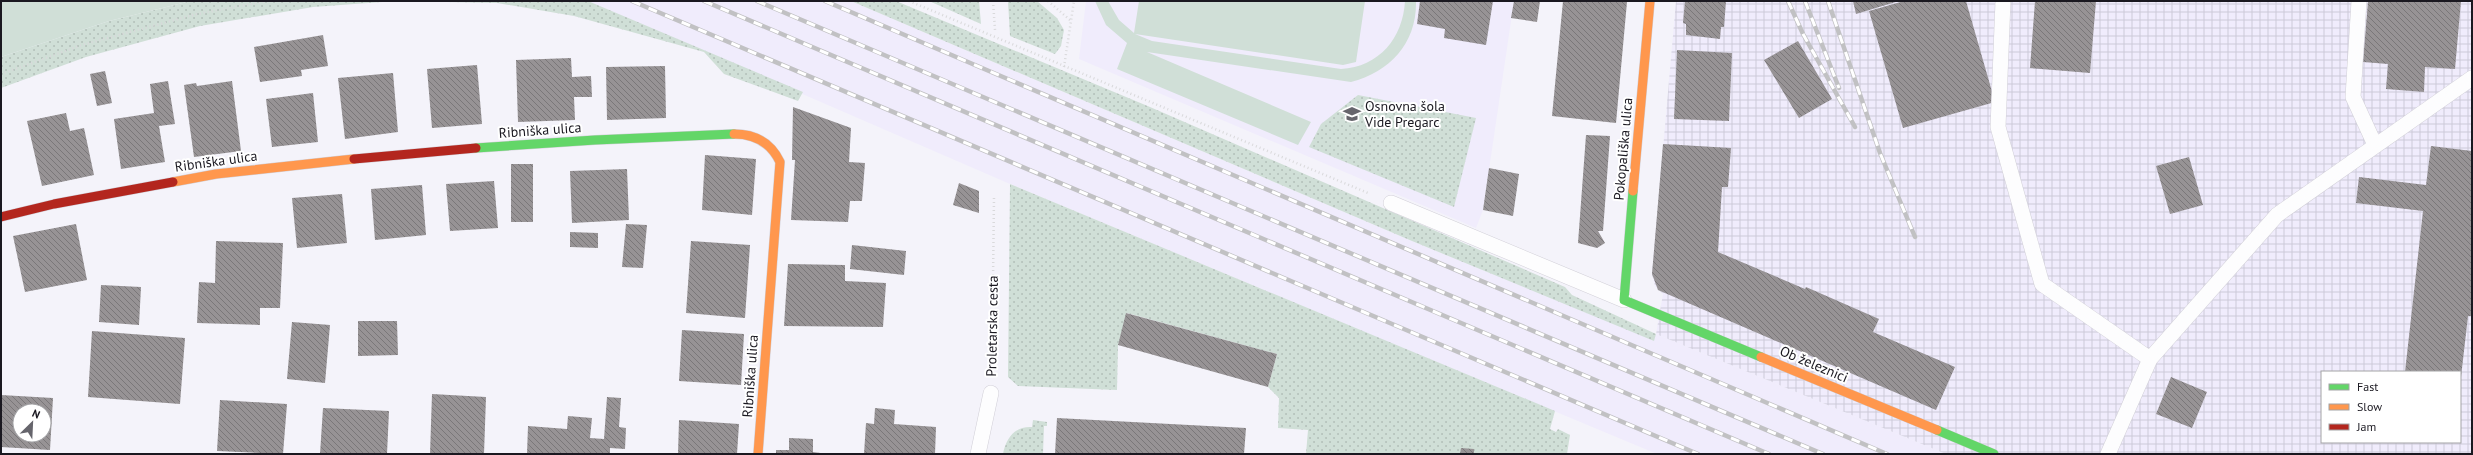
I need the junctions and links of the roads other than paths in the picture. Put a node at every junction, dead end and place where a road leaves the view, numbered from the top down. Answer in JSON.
{"nodes":[{"id":1,"x":1650,"y":1,"type":"edge"},
{"id":2,"x":2003,"y":1,"type":"edge"},
{"id":3,"x":2358,"y":1,"type":"edge"},
{"id":4,"x":2472,"y":78,"type":"edge"},
{"id":5,"x":2375,"y":144,"type":"junction"},
{"id":6,"x":1391,"y":203,"type":"road end"},
{"id":7,"x":1,"y":217,"type":"edge"},
{"id":8,"x":1624,"y":300,"type":"junction"},
{"id":9,"x":2150,"y":359,"type":"junction"},
{"id":10,"x":991,"y":393,"type":"road end"},
{"id":11,"x":758,"y":454,"type":"edge"},
{"id":12,"x":978,"y":454,"type":"edge"},
{"id":13,"x":1994,"y":454,"type":"edge"},
{"id":14,"x":2108,"y":454,"type":"edge"}],
"edges":[{"from":1,"to":8,"type":"street","name":"Pokopališka ulica"},
{"from":2,"to":9,"type":"lane"},
{"from":3,"to":5,"type":"lane"},
{"from":4,"to":5,"type":"lane"},
{"from":5,"to":9,"type":"lane"},
{"from":6,"to":8,"type":"lane"},
{"from":7,"to":11,"type":"street","name":"Ribniška ulica"},
{"from":8,"to":13,"type":"street","name":"Ob železnici"},
{"from":9,"to":14,"type":"lane"},
{"from":10,"to":12,"type":"lane","name":"Proletarska cesta"}]}
